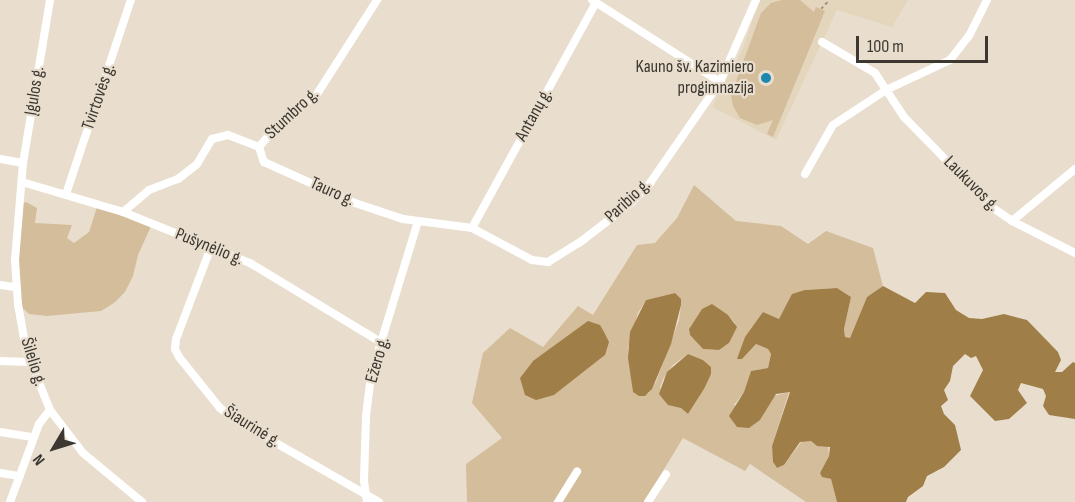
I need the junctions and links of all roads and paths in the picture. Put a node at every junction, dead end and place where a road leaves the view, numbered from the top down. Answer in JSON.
{"nodes":[{"id":1,"x":50,"y":0,"type":"edge"},
{"id":2,"x":131,"y":0,"type":"edge"},
{"id":3,"x":377,"y":0,"type":"edge"},
{"id":4,"x":756,"y":0,"type":"edge"},
{"id":5,"x":829,"y":0,"type":"edge"},
{"id":6,"x":987,"y":0,"type":"edge"},
{"id":7,"x":594,"y":1,"type":"edge"},
{"id":8,"x":821,"y":9,"type":"dead end"},
{"id":9,"x":822,"y":42,"type":"dead end"},
{"id":10,"x":720,"y":81,"type":"junction"},
{"id":11,"x":886,"y":90,"type":"junction"},
{"id":12,"x":259,"y":147,"type":"junction"},
{"id":13,"x":0,"y":159,"type":"edge"},
{"id":14,"x":23,"y":163,"type":"junction"},
{"id":15,"x":1075,"y":169,"type":"edge"},
{"id":16,"x":805,"y":174,"type":"dead end"},
{"id":17,"x":22,"y":182,"type":"junction"},
{"id":18,"x":66,"y":194,"type":"junction"},
{"id":19,"x":123,"y":212,"type":"junction"},
{"id":20,"x":418,"y":221,"type":"junction"},
{"id":21,"x":1012,"y":221,"type":"junction"},
{"id":22,"x":472,"y":228,"type":"junction"},
{"id":23,"x":211,"y":247,"type":"junction"},
{"id":24,"x":1075,"y":253,"type":"edge"},
{"id":25,"x":0,"y":285,"type":"edge"},
{"id":26,"x":15,"y":287,"type":"junction"},
{"id":27,"x":382,"y":343,"type":"junction"},
{"id":28,"x":0,"y":361,"type":"edge"},
{"id":29,"x":30,"y":362,"type":"junction"},
{"id":30,"x":50,"y":410,"type":"junction"},
{"id":31,"x":0,"y":432,"type":"edge"},
{"id":32,"x":33,"y":437,"type":"junction"},
{"id":33,"x":577,"y":471,"type":"dead end"},
{"id":34,"x":0,"y":473,"type":"edge"},
{"id":35,"x":666,"y":474,"type":"dead end"},
{"id":36,"x":20,"y":476,"type":"junction"},
{"id":37,"x":366,"y":498,"type":"edge"},
{"id":38,"x":10,"y":502,"type":"edge"},
{"id":39,"x":142,"y":502,"type":"edge"},
{"id":40,"x":379,"y":502,"type":"edge"},
{"id":41,"x":558,"y":502,"type":"edge"},
{"id":42,"x":648,"y":502,"type":"edge"}],
"edges":[{"from":1,"to":14,"type":"street","name":"Įgulos g."},
{"from":2,"to":18,"type":"street","name":"Tvirtovės g."},
{"from":3,"to":12,"type":"street","name":"Stumbro g."},
{"from":4,"to":10,"type":"street","name":"Paribio g."},
{"from":5,"to":8,"type":"path"},
{"from":6,"to":11,"type":"street"},
{"from":7,"to":10,"type":"street"},
{"from":7,"to":22,"type":"street","name":"Antanų g."},
{"from":9,"to":11,"type":"street","name":"Laukuvos g."},
{"from":10,"to":22,"type":"street","name":"Paribio g."},
{"from":11,"to":16,"type":"street"},
{"from":11,"to":21,"type":"street","name":"Laukuvos g."},
{"from":12,"to":19,"type":"street","name":"Stumbro g."},
{"from":12,"to":20,"type":"street","name":"Tauro g."},
{"from":13,"to":14,"type":"street"},
{"from":14,"to":17,"type":"street","name":"Įgulos g."},
{"from":15,"to":21,"type":"street"},
{"from":17,"to":18,"type":"street","name":"Pušynėlio g."},
{"from":17,"to":26,"type":"street","name":"Šilelio g."},
{"from":18,"to":19,"type":"street","name":"Pušynėlio g."},
{"from":19,"to":23,"type":"street","name":"Pušynėlio g."},
{"from":20,"to":22,"type":"street","name":"Paribio g."},
{"from":20,"to":27,"type":"street","name":"Ežero g."},
{"from":21,"to":24,"type":"street","name":"Laukuvos g."},
{"from":23,"to":27,"type":"street","name":"Pušynėlio g."},
{"from":23,"to":37,"type":"street","name":"Šiaurinė g."},
{"from":25,"to":26,"type":"street"},
{"from":26,"to":29,"type":"street","name":"Šilelio g."},
{"from":27,"to":37,"type":"street","name":"Ežero g."},
{"from":28,"to":29,"type":"street"},
{"from":29,"to":30,"type":"street","name":"Šilelio g."},
{"from":30,"to":32,"type":"street"},
{"from":30,"to":39,"type":"street","name":"Šilelio g."},
{"from":31,"to":32,"type":"street"},
{"from":32,"to":36,"type":"street"},
{"from":33,"to":41,"type":"street"},
{"from":34,"to":36,"type":"street"},
{"from":35,"to":42,"type":"street"},
{"from":36,"to":38,"type":"street"},
{"from":37,"to":40,"type":"street","name":"Šiaurinė g."}]}
